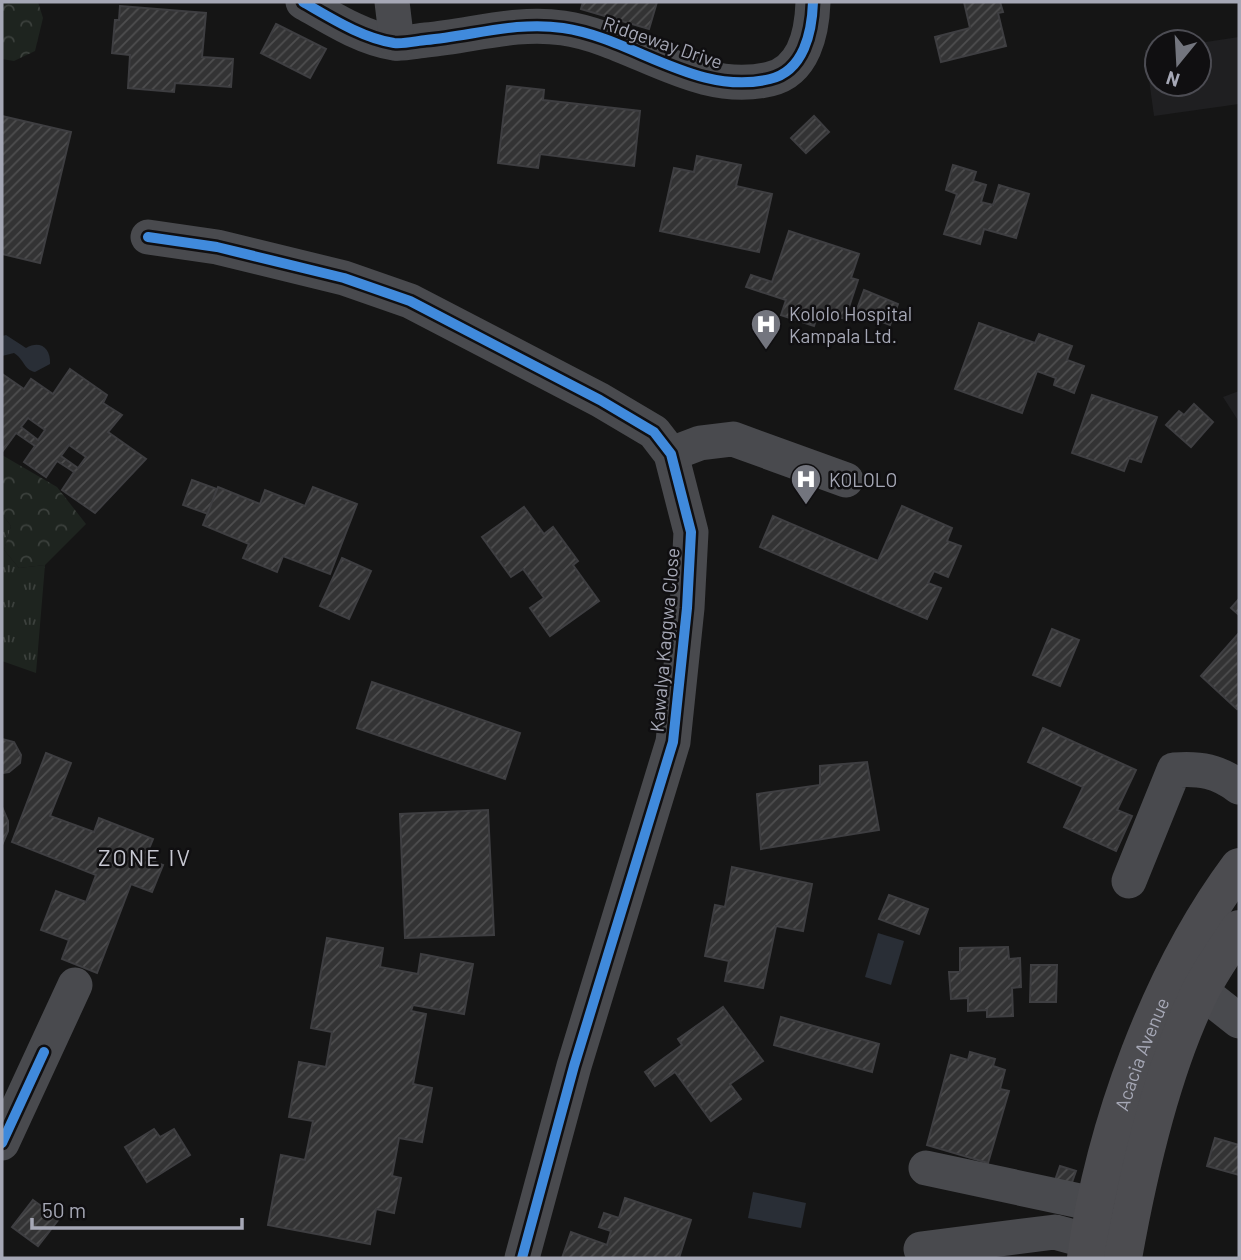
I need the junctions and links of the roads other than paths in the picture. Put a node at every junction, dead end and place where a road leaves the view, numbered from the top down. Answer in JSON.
{"nodes":[{"id":1,"x":303,"y":2,"type":"edge"},
{"id":2,"x":392,"y":2,"type":"edge"},
{"id":3,"x":813,"y":2,"type":"edge"},
{"id":4,"x":397,"y":43,"type":"junction"},
{"id":5,"x":148,"y":237,"type":"dead end"},
{"id":6,"x":671,"y":454,"type":"junction"},
{"id":7,"x":846,"y":480,"type":"dead end"},
{"id":8,"x":1239,"y":787,"type":"edge"},
{"id":9,"x":1239,"y":867,"type":"edge"},
{"id":10,"x":1129,"y":881,"type":"dead end"},
{"id":11,"x":1239,"y":929,"type":"edge"},
{"id":12,"x":75,"y":985,"type":"dead end"},
{"id":13,"x":1200,"y":991,"type":"junction"},
{"id":14,"x":1239,"y":1021,"type":"edge"},
{"id":15,"x":2,"y":1143,"type":"edge"},
{"id":16,"x":926,"y":1168,"type":"dead end"},
{"id":17,"x":1094,"y":1204,"type":"junction"},
{"id":18,"x":921,"y":1248,"type":"dead end"},
{"id":19,"x":1087,"y":1249,"type":"edge"},
{"id":20,"x":522,"y":1258,"type":"edge"},
{"id":21,"x":1123,"y":1258,"type":"edge"}],
"edges":[{"from":1,"to":4,"type":"street","name":"Ridgeway Drive"},
{"from":2,"to":4,"type":"street"},
{"from":3,"to":4,"type":"street","name":"Ridgeway Drive"},
{"from":5,"to":6,"type":"street","name":"Kawalya Kaggwa Close"},
{"from":6,"to":7,"type":"street"},
{"from":6,"to":20,"type":"street","name":"Kawalya Kaggwa Close"},
{"from":8,"to":10,"type":"street"},
{"from":9,"to":17,"type":"main road","name":"Acacia Avenue"},
{"from":11,"to":13,"type":"main road","name":"Acacia Avenue"},
{"from":12,"to":15,"type":"street"},
{"from":13,"to":14,"type":"street"},
{"from":13,"to":21,"type":"main road","name":"Acacia Avenue"},
{"from":16,"to":17,"type":"street"},
{"from":17,"to":19,"type":"main road","name":"Acacia Avenue"},
{"from":18,"to":19,"type":"street"}]}
